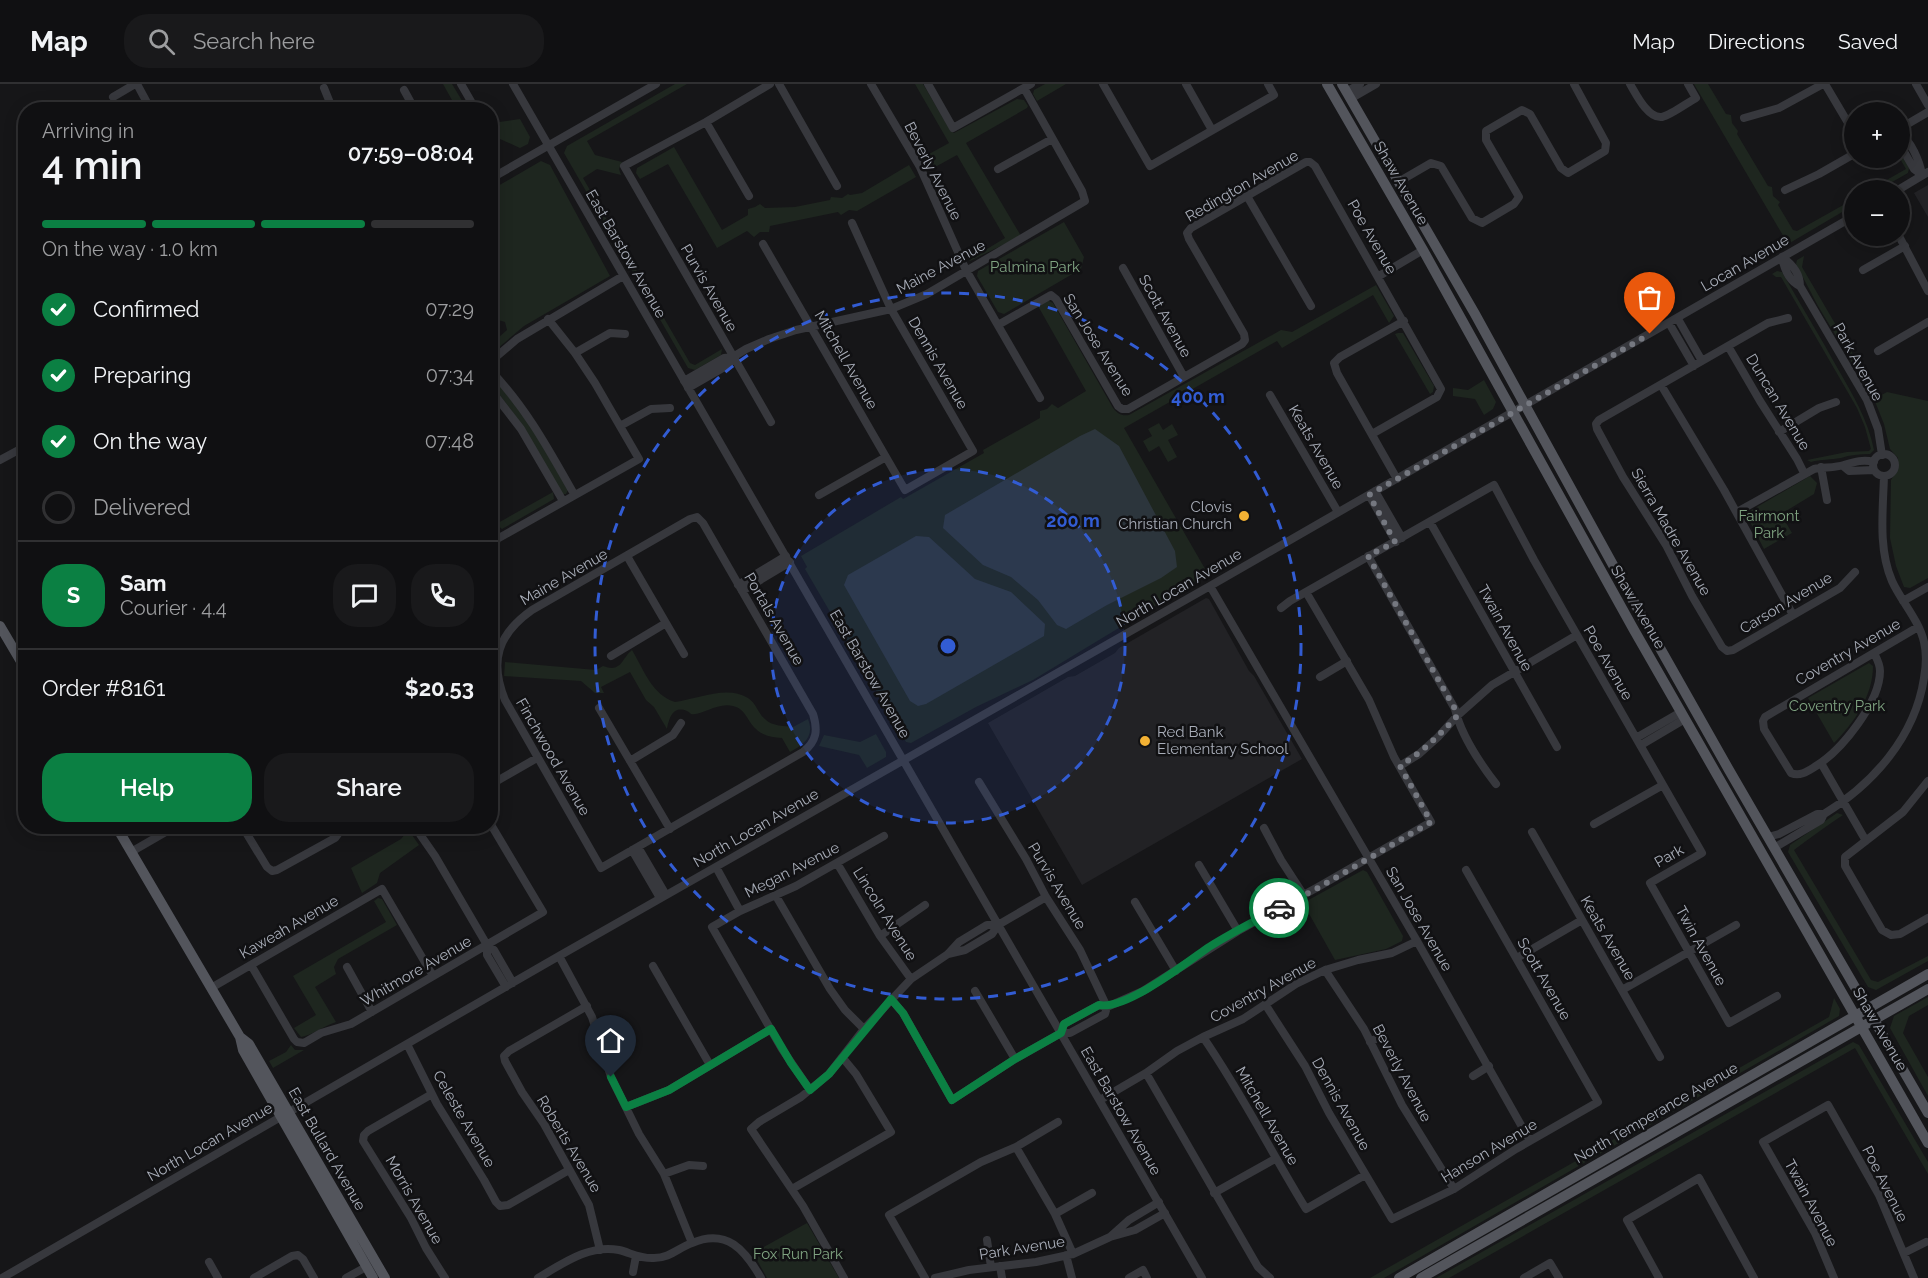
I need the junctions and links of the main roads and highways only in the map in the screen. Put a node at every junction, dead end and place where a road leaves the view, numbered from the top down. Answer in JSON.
{"nodes":[{"id":1,"x":1327,"y":84,"type":"edge"},
{"id":2,"x":1335,"y":84,"type":"edge"},
{"id":3,"x":1346,"y":92,"type":"edge"},
{"id":4,"x":1423,"y":250,"type":"junction"},
{"id":5,"x":1475,"y":314,"type":"junction"},
{"id":6,"x":0,"y":626,"type":"edge"},
{"id":7,"x":18,"y":656,"type":"edge"},
{"id":8,"x":1683,"y":716,"type":"junction"},
{"id":9,"x":1729,"y":770,"type":"junction"},
{"id":10,"x":1726,"y":790,"type":"junction"},
{"id":11,"x":121,"y":834,"type":"edge"},
{"id":12,"x":1774,"y":848,"type":"junction"},
{"id":13,"x":1928,"y":974,"type":"edge"},
{"id":14,"x":1928,"y":989,"type":"edge"},
{"id":15,"x":1868,"y":1008,"type":"junction"},
{"id":16,"x":1855,"y":1015,"type":"junction"},
{"id":17,"x":1875,"y":1020,"type":"junction"},
{"id":18,"x":1862,"y":1028,"type":"junction"},
{"id":19,"x":1928,"y":1113,"type":"edge"},
{"id":20,"x":284,"y":1114,"type":"junction"},
{"id":21,"x":1928,"y":1143,"type":"edge"},
{"id":22,"x":373,"y":1278,"type":"edge"},
{"id":23,"x":385,"y":1278,"type":"edge"},
{"id":24,"x":1399,"y":1278,"type":"edge"},
{"id":25,"x":1421,"y":1278,"type":"edge"}],
"edges":[{"from":1,"to":4,"type":"main road","name":"Shaw Avenue"},
{"from":2,"to":3,"type":"main road","name":"Shaw Avenue"},
{"from":3,"to":5,"type":"main road","name":"Shaw Avenue"},
{"from":4,"to":5,"type":"main road"},
{"from":4,"to":8,"type":"main road","name":"Shaw Avenue"},
{"from":5,"to":9,"type":"main road","name":"Shaw Avenue"},
{"from":6,"to":7,"type":"main road"},
{"from":8,"to":9,"type":"main road"},
{"from":8,"to":10,"type":"main road","name":"Shaw Avenue"},
{"from":9,"to":12,"type":"main road","name":"Shaw Avenue"},
{"from":10,"to":12,"type":"main road"},
{"from":10,"to":16,"type":"main road","name":"Shaw Avenue"},
{"from":11,"to":20,"type":"main road","name":"East Bullard Avenue"},
{"from":12,"to":15,"type":"main road","name":"Shaw Avenue"},
{"from":13,"to":15,"type":"main road","name":"North Temperance Avenue"},
{"from":14,"to":17,"type":"main road","name":"North Temperance Avenue"},
{"from":15,"to":16,"type":"main road","name":"North Temperance Avenue"},
{"from":15,"to":17,"type":"main road","name":"Shaw Avenue"},
{"from":16,"to":18,"type":"main road","name":"Shaw Avenue"},
{"from":16,"to":24,"type":"main road","name":"North Temperance Avenue"},
{"from":17,"to":18,"type":"main road","name":"North Temperance Avenue"},
{"from":17,"to":19,"type":"main road","name":"Shaw Avenue"},
{"from":18,"to":21,"type":"main road","name":"Shaw Avenue"},
{"from":18,"to":25,"type":"main road","name":"North Temperance Avenue"},
{"from":20,"to":22,"type":"main road","name":"East Bullard Avenue"},
{"from":20,"to":23,"type":"main road","name":"East Bullard Avenue"}]}
